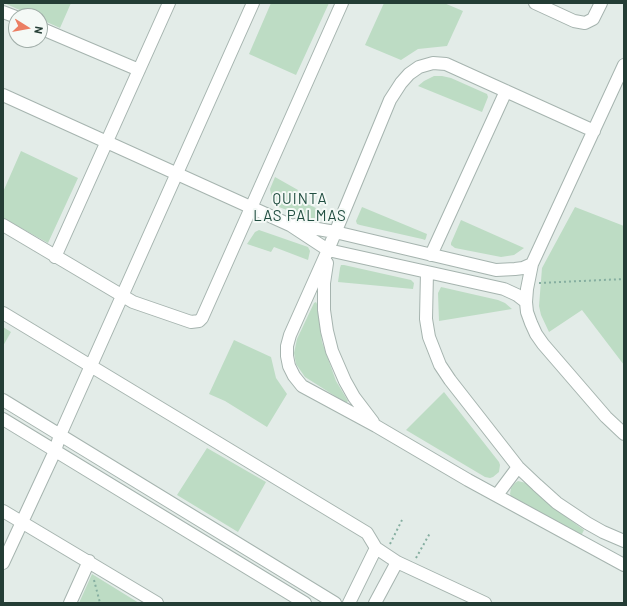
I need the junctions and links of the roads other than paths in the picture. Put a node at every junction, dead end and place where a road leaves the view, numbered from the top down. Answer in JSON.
{"nodes":[{"id":1,"x":168,"y":3,"type":"edge"},
{"id":2,"x":253,"y":3,"type":"edge"},
{"id":3,"x":342,"y":3,"type":"edge"},
{"id":4,"x":536,"y":3,"type":"edge"},
{"id":5,"x":601,"y":3,"type":"edge"},
{"id":6,"x":48,"y":31,"type":"edge"},
{"id":7,"x":624,"y":65,"type":"edge"},
{"id":8,"x":139,"y":70,"type":"junction"},
{"id":9,"x":506,"y":91,"type":"junction"},
{"id":10,"x":5,"y":100,"type":"edge"},
{"id":11,"x":594,"y":131,"type":"junction"},
{"id":12,"x":107,"y":142,"type":"junction"},
{"id":13,"x":178,"y":174,"type":"junction"},
{"id":14,"x":250,"y":208,"type":"junction"},
{"id":15,"x":290,"y":224,"type":"junction"},
{"id":16,"x":3,"y":225,"type":"edge"},
{"id":17,"x":335,"y":232,"type":"junction"},
{"id":18,"x":328,"y":250,"type":"junction"},
{"id":19,"x":431,"y":255,"type":"junction"},
{"id":20,"x":56,"y":257,"type":"junction"},
{"id":21,"x":532,"y":264,"type":"junction"},
{"id":22,"x":427,"y":272,"type":"junction"},
{"id":23,"x":122,"y":297,"type":"junction"},
{"id":24,"x":526,"y":302,"type":"junction"},
{"id":25,"x":3,"y":313,"type":"edge"},
{"id":26,"x":91,"y":366,"type":"junction"},
{"id":27,"x":3,"y":400,"type":"edge"},
{"id":28,"x":3,"y":419,"type":"edge"},
{"id":29,"x":376,"y":426,"type":"junction"},
{"id":30,"x":624,"y":434,"type":"edge"},
{"id":31,"x":60,"y":435,"type":"junction"},
{"id":32,"x":55,"y":451,"type":"junction"},
{"id":33,"x":518,"y":466,"type":"junction"},
{"id":34,"x":496,"y":495,"type":"junction"},
{"id":35,"x":3,"y":511,"type":"edge"},
{"id":36,"x":22,"y":522,"type":"junction"},
{"id":37,"x":624,"y":541,"type":"edge"},
{"id":38,"x":380,"y":551,"type":"junction"},
{"id":39,"x":89,"y":561,"type":"junction"},
{"id":40,"x":397,"y":562,"type":"junction"},
{"id":41,"x":3,"y":563,"type":"edge"},
{"id":42,"x":624,"y":565,"type":"edge"},
{"id":43,"x":70,"y":603,"type":"edge"},
{"id":44,"x":157,"y":603,"type":"edge"},
{"id":45,"x":305,"y":603,"type":"edge"},
{"id":46,"x":335,"y":603,"type":"edge"},
{"id":47,"x":349,"y":603,"type":"edge"},
{"id":48,"x":375,"y":603,"type":"edge"},
{"id":49,"x":485,"y":603,"type":"edge"}],
"edges":[{"from":1,"to":8,"type":"street"},
{"from":2,"to":13,"type":"street"},
{"from":3,"to":14,"type":"street"},
{"from":4,"to":5,"type":"street"},
{"from":6,"to":8,"type":"street"},
{"from":7,"to":11,"type":"street"},
{"from":8,"to":12,"type":"street"},
{"from":9,"to":11,"type":"street"},
{"from":9,"to":17,"type":"street"},
{"from":9,"to":19,"type":"street"},
{"from":10,"to":12,"type":"street"},
{"from":11,"to":21,"type":"street"},
{"from":12,"to":13,"type":"street"},
{"from":12,"to":20,"type":"street"},
{"from":13,"to":14,"type":"street"},
{"from":13,"to":23,"type":"street"},
{"from":14,"to":15,"type":"street"},
{"from":14,"to":23,"type":"street"},
{"from":15,"to":17,"type":"street"},
{"from":15,"to":18,"type":"street"},
{"from":16,"to":20,"type":"street"},
{"from":17,"to":18,"type":"street"},
{"from":17,"to":19,"type":"street"},
{"from":18,"to":22,"type":"street"},
{"from":18,"to":29,"type":"street"},
{"from":18,"to":29,"type":"street"},
{"from":19,"to":21,"type":"street"},
{"from":20,"to":23,"type":"street"},
{"from":21,"to":24,"type":"street"},
{"from":22,"to":24,"type":"street"},
{"from":22,"to":33,"type":"street"},
{"from":23,"to":26,"type":"street"},
{"from":24,"to":30,"type":"street"},
{"from":25,"to":26,"type":"street"},
{"from":26,"to":31,"type":"street"},
{"from":26,"to":38,"type":"street"},
{"from":27,"to":31,"type":"street"},
{"from":28,"to":32,"type":"street"},
{"from":29,"to":34,"type":"street"},
{"from":31,"to":32,"type":"street"},
{"from":31,"to":46,"type":"street"},
{"from":32,"to":36,"type":"street"},
{"from":32,"to":45,"type":"street"},
{"from":33,"to":34,"type":"street"},
{"from":33,"to":37,"type":"street"},
{"from":34,"to":42,"type":"street"},
{"from":35,"to":36,"type":"street"},
{"from":36,"to":39,"type":"street"},
{"from":36,"to":41,"type":"street"},
{"from":38,"to":40,"type":"street"},
{"from":38,"to":47,"type":"street"},
{"from":39,"to":43,"type":"street"},
{"from":39,"to":44,"type":"street"},
{"from":40,"to":48,"type":"street"},
{"from":40,"to":49,"type":"street"}]}
